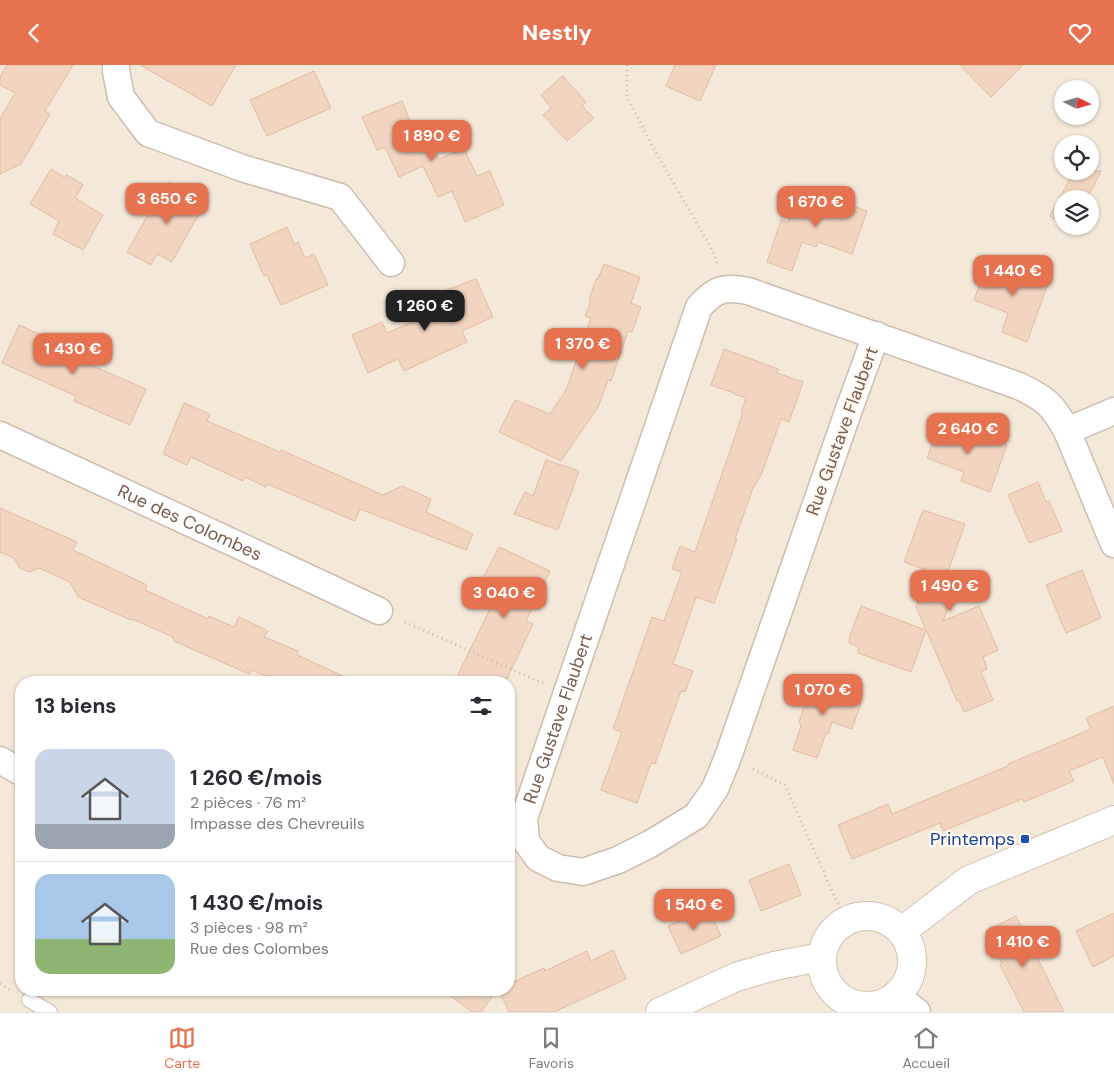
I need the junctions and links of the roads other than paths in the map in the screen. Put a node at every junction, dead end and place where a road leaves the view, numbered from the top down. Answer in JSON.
{"nodes":[{"id":1,"x":116,"y":65,"type":"edge"},
{"id":2,"x":391,"y":263,"type":"dead end"},
{"id":3,"x":876,"y":335,"type":"junction"},
{"id":4,"x":1114,"y":411,"type":"edge"},
{"id":5,"x":1068,"y":431,"type":"junction"},
{"id":6,"x":0,"y":435,"type":"edge"},
{"id":7,"x":1114,"y":544,"type":"edge"},
{"id":8,"x":379,"y":611,"type":"road end"},
{"id":9,"x":0,"y":760,"type":"edge"},
{"id":10,"x":15,"y":769,"type":"edge"},
{"id":11,"x":1114,"y":821,"type":"edge"},
{"id":12,"x":902,"y":931,"type":"junction"},
{"id":13,"x":821,"y":957,"type":"junction"},
{"id":14,"x":29,"y":1000,"type":"dead end"},
{"id":15,"x":907,"y":1004,"type":"edge"},
{"id":16,"x":50,"y":1012,"type":"edge"},
{"id":17,"x":660,"y":1012,"type":"edge"}],
"edges":[{"from":1,"to":2,"type":"street"},
{"from":3,"to":3,"type":"street","name":"Rue Gustave Flaubert"},
{"from":3,"to":5,"type":"street","name":"Rue Gustave Flaubert"},
{"from":4,"to":5,"type":"street"},
{"from":5,"to":7,"type":"street","name":"Rue Gustave Flaubert"},
{"from":6,"to":8,"type":"street","name":"Rue des Colombes"},
{"from":9,"to":10,"type":"street"},
{"from":11,"to":12,"type":"main road"},
{"from":12,"to":13,"type":"main road"},
{"from":12,"to":15,"type":"main road"},
{"from":13,"to":15,"type":"main road"},
{"from":13,"to":17,"type":"main road"},
{"from":14,"to":16,"type":"lane"}]}
